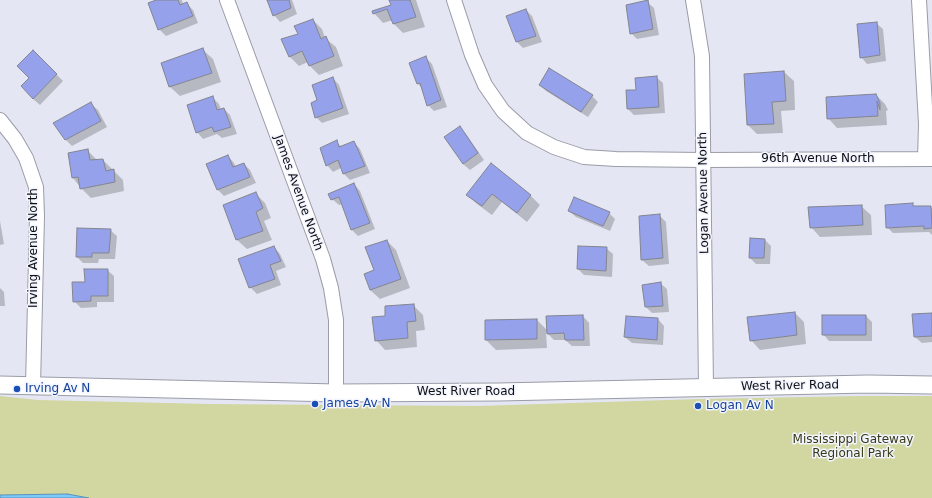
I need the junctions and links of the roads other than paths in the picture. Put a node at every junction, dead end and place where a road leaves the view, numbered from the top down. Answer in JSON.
{"nodes":[{"id":1,"x":227,"y":0,"type":"edge"},
{"id":2,"x":454,"y":0,"type":"edge"},
{"id":3,"x":693,"y":0,"type":"edge"},
{"id":4,"x":919,"y":0,"type":"edge"},
{"id":5,"x":0,"y":120,"type":"edge"},
{"id":6,"x":928,"y":159,"type":"edge"},
{"id":7,"x":703,"y":160,"type":"junction"},
{"id":8,"x":0,"y":385,"type":"edge"},
{"id":9,"x":932,"y":385,"type":"edge"},
{"id":10,"x":33,"y":386,"type":"junction"},
{"id":11,"x":706,"y":388,"type":"junction"},
{"id":12,"x":336,"y":392,"type":"junction"}],
"edges":[{"from":1,"to":12,"type":"street","name":"James Avenue North"},
{"from":2,"to":7,"type":"street","name":"96th Avenue North"},
{"from":3,"to":7,"type":"street","name":"Logan Avenue North"},
{"from":4,"to":6,"type":"street"},
{"from":5,"to":10,"type":"street","name":"Irving Avenue North"},
{"from":6,"to":7,"type":"street","name":"96th Avenue North"},
{"from":7,"to":11,"type":"street","name":"Logan Avenue North"},
{"from":8,"to":10,"type":"street","name":"West River Road"},
{"from":9,"to":11,"type":"street","name":"West River Road"},
{"from":10,"to":12,"type":"street","name":"West River Road"},
{"from":11,"to":12,"type":"street","name":"West River Road"}]}
